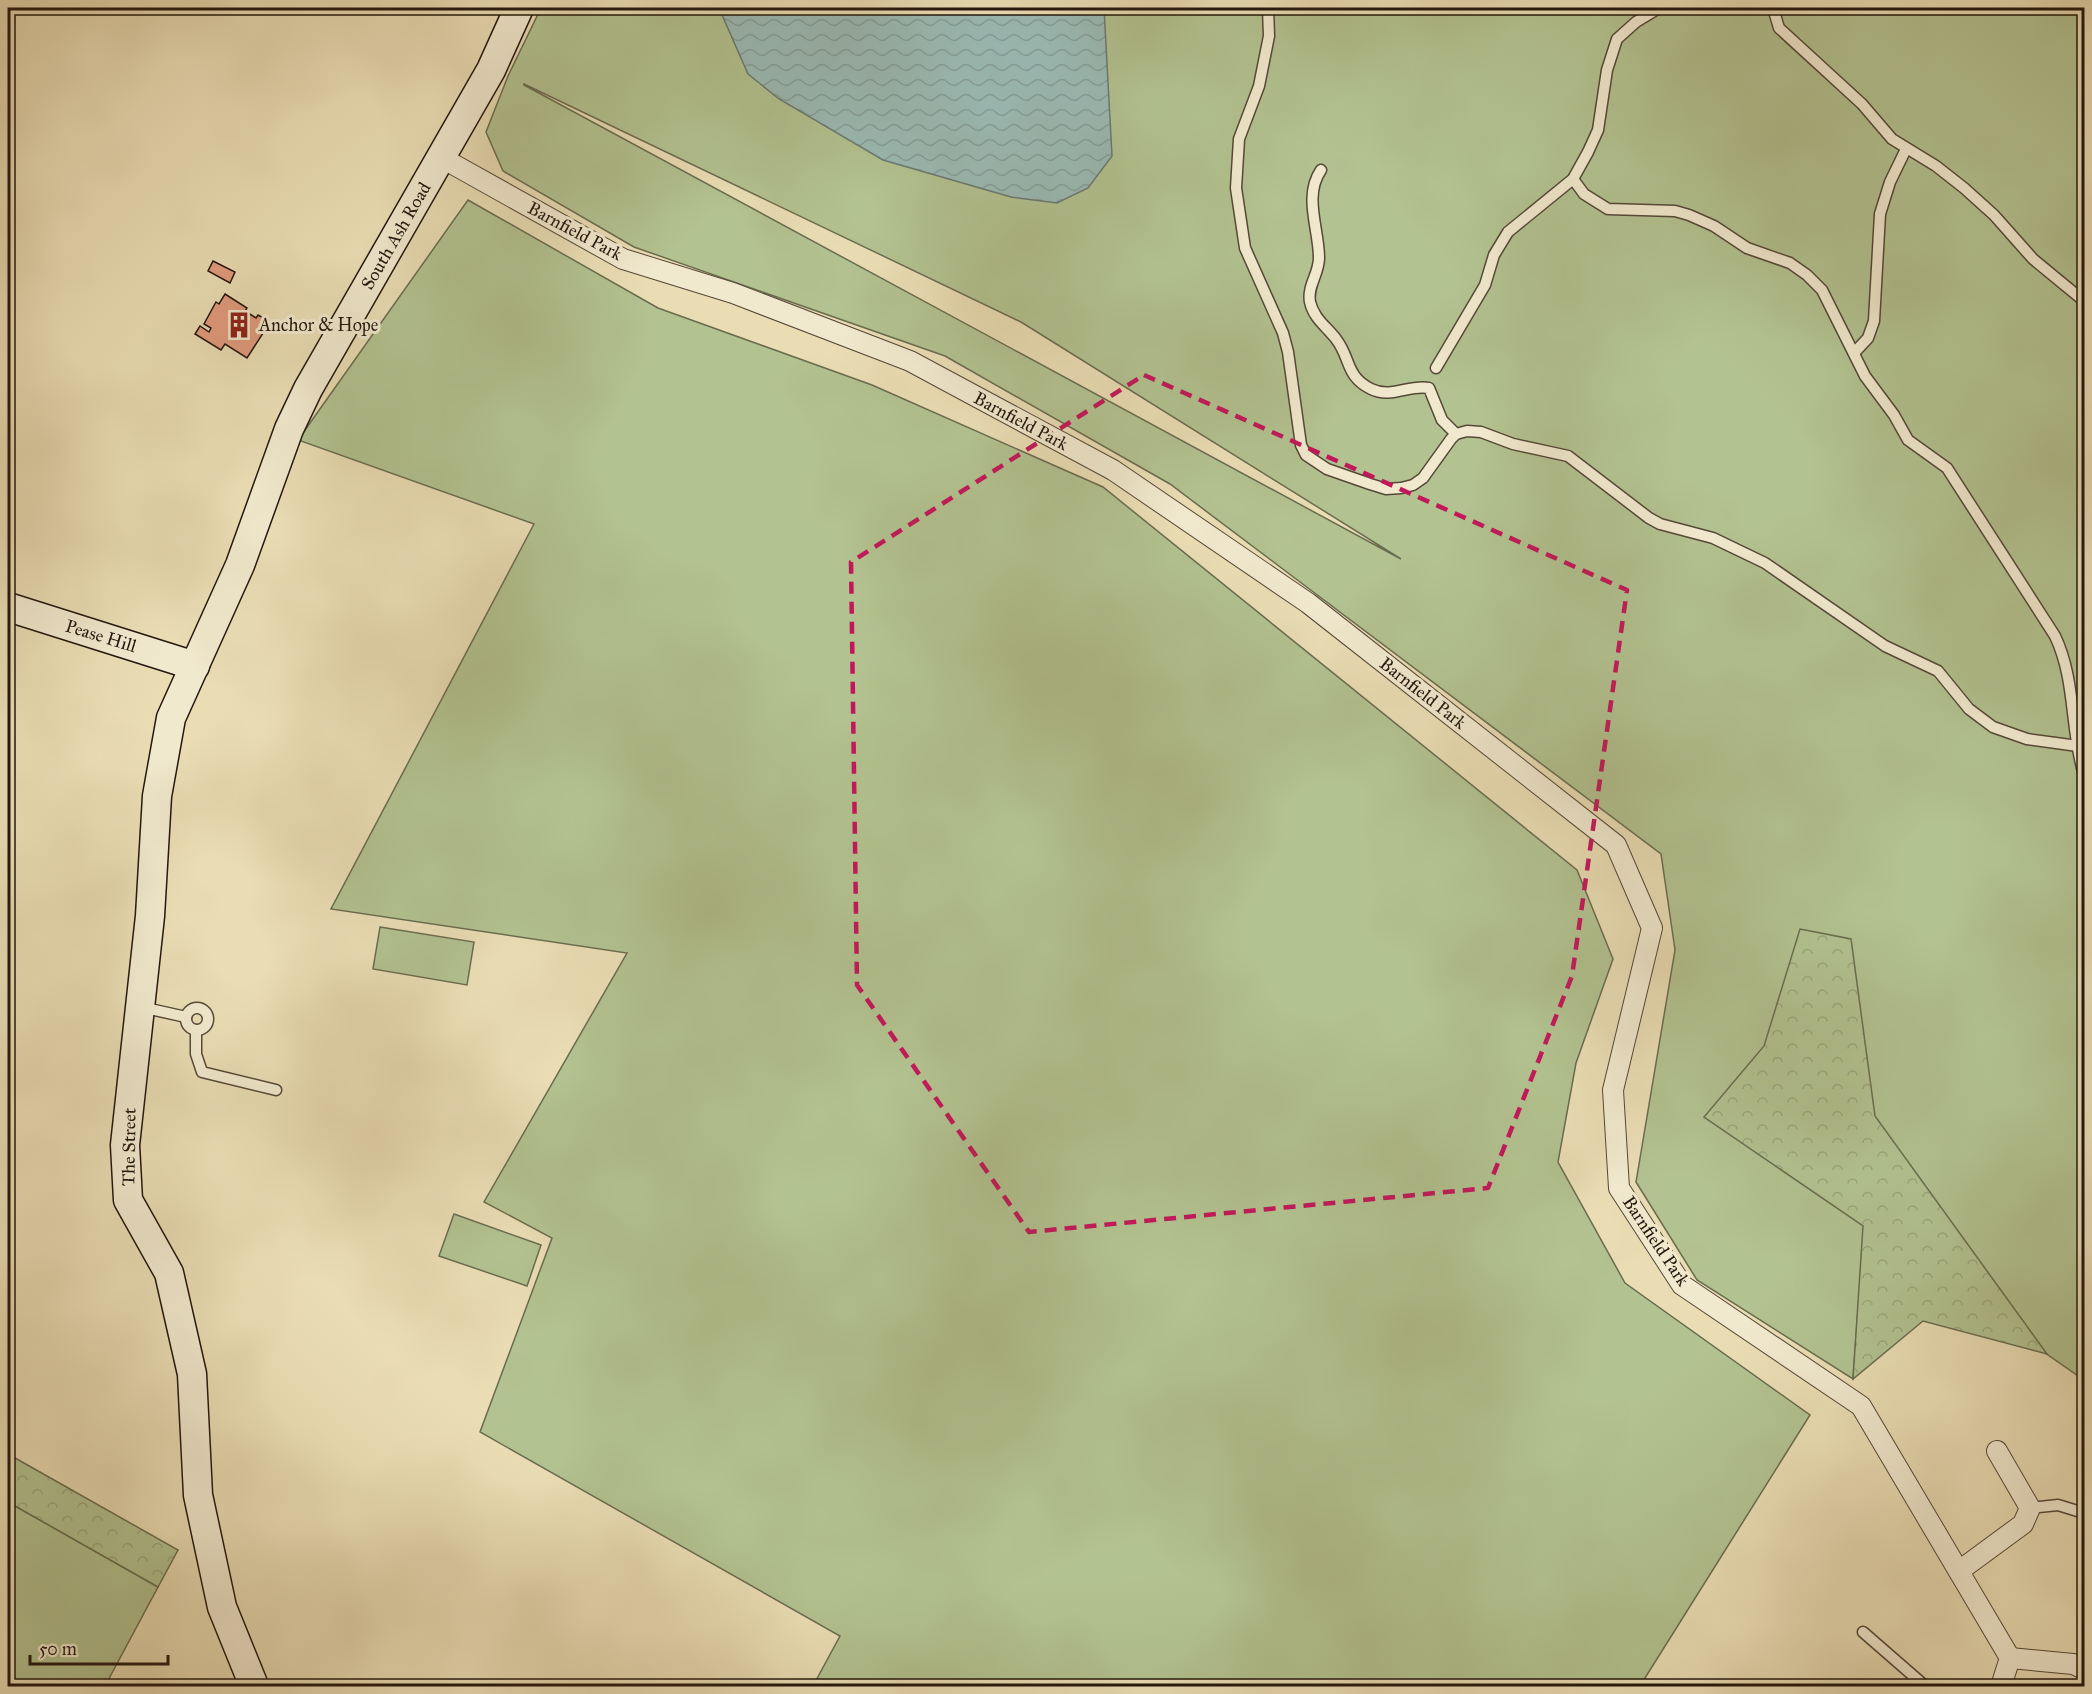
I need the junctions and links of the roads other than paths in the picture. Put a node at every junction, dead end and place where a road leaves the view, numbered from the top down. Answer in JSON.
{"nodes":[{"id":1,"x":519,"y":8,"type":"edge"},
{"id":2,"x":1269,"y":8,"type":"edge"},
{"id":3,"x":1659,"y":8,"type":"edge"},
{"id":4,"x":1773,"y":8,"type":"edge"},
{"id":5,"x":1906,"y":149,"type":"junction"},
{"id":6,"x":442,"y":158,"type":"junction"},
{"id":7,"x":1322,"y":170,"type":"dead end"},
{"id":8,"x":1573,"y":178,"type":"junction"},
{"id":9,"x":2085,"y":301,"type":"edge"},
{"id":10,"x":1854,"y":353,"type":"junction"},
{"id":11,"x":1436,"y":368,"type":"dead end"},
{"id":12,"x":1456,"y":434,"type":"junction"},
{"id":13,"x":8,"y":607,"type":"edge"},
{"id":14,"x":195,"y":666,"type":"junction"},
{"id":15,"x":2078,"y":746,"type":"junction"},
{"id":16,"x":2085,"y":775,"type":"edge"},
{"id":17,"x":140,"y":1007,"type":"junction"},
{"id":18,"x":186,"y":1017,"type":"junction"},
{"id":19,"x":196,"y":1030,"type":"junction"},
{"id":20,"x":276,"y":1090,"type":"dead end"},
{"id":21,"x":1997,"y":1451,"type":"dead end"},
{"id":22,"x":2030,"y":1508,"type":"junction"},
{"id":23,"x":2085,"y":1513,"type":"edge"},
{"id":24,"x":1959,"y":1571,"type":"junction"},
{"id":25,"x":1863,"y":1632,"type":"dead end"},
{"id":26,"x":2010,"y":1658,"type":"junction"},
{"id":27,"x":2085,"y":1669,"type":"edge"},
{"id":28,"x":254,"y":1686,"type":"edge"},
{"id":29,"x":1925,"y":1686,"type":"edge"},
{"id":30,"x":2001,"y":1686,"type":"edge"}],
"edges":[{"from":1,"to":6,"type":"street","name":"South Ash Road"},
{"from":2,"to":12,"type":"lane"},
{"from":3,"to":8,"type":"lane"},
{"from":4,"to":5,"type":"lane"},
{"from":5,"to":9,"type":"lane"},
{"from":5,"to":10,"type":"lane"},
{"from":6,"to":14,"type":"street","name":"South Ash Road"},
{"from":6,"to":24,"type":"street","name":"Barnfield Park"},
{"from":7,"to":12,"type":"lane"},
{"from":8,"to":10,"type":"lane"},
{"from":8,"to":11,"type":"lane"},
{"from":10,"to":15,"type":"lane"},
{"from":12,"to":15,"type":"lane"},
{"from":13,"to":14,"type":"street","name":"Pease Hill"},
{"from":14,"to":17,"type":"street","name":"The Street"},
{"from":15,"to":16,"type":"lane"},
{"from":17,"to":18,"type":"lane"},
{"from":17,"to":28,"type":"street","name":"The Street"},
{"from":18,"to":19,"type":"lane"},
{"from":18,"to":19,"type":"lane"},
{"from":19,"to":20,"type":"lane"},
{"from":21,"to":22,"type":"street"},
{"from":22,"to":23,"type":"lane"},
{"from":22,"to":24,"type":"street"},
{"from":24,"to":26,"type":"street","name":"Barnfield Park"},
{"from":25,"to":29,"type":"lane"},
{"from":26,"to":27,"type":"street"},
{"from":26,"to":30,"type":"street"}]}
